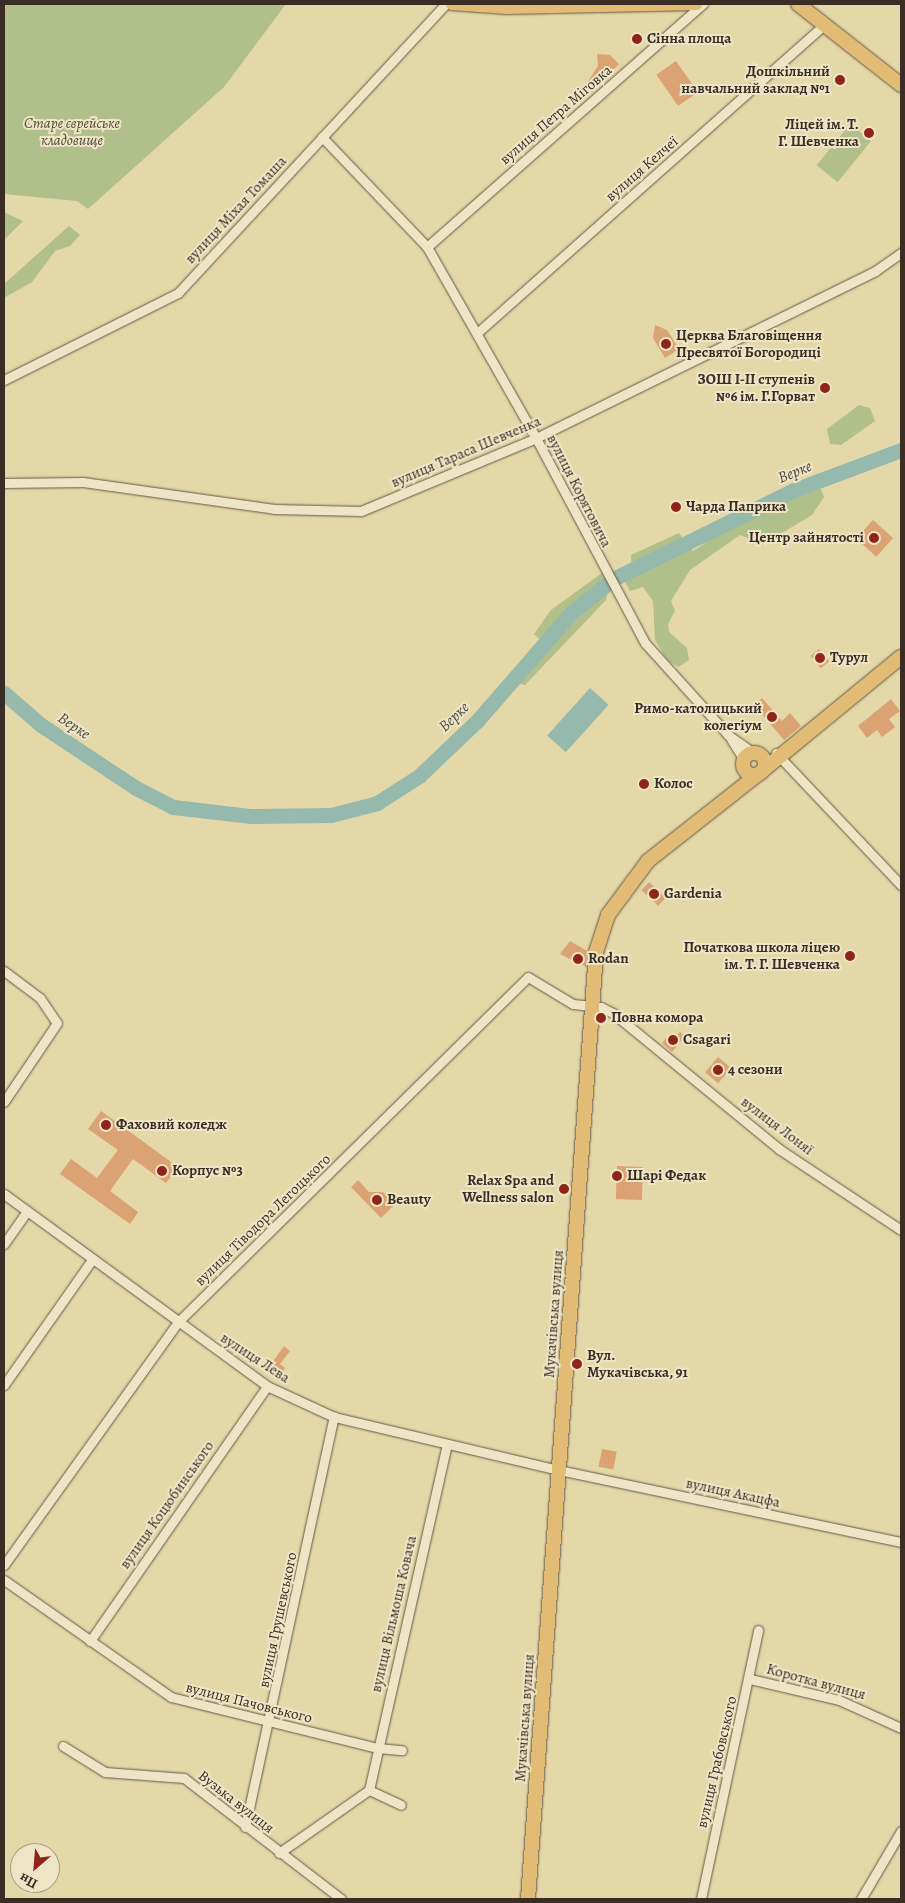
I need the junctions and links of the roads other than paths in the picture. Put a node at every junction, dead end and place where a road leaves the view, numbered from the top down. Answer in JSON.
{"nodes":[{"id":1,"x":446,"y":4,"type":"edge"},
{"id":2,"x":450,"y":4,"type":"edge"},
{"id":3,"x":696,"y":4,"type":"edge"},
{"id":4,"x":703,"y":4,"type":"edge"},
{"id":5,"x":798,"y":4,"type":"edge"},
{"id":6,"x":570,"y":5,"type":"edge"},
{"id":7,"x":824,"y":25,"type":"junction"},
{"id":8,"x":901,"y":85,"type":"edge"},
{"id":9,"x":322,"y":137,"type":"junction"},
{"id":10,"x":427,"y":247,"type":"junction"},
{"id":11,"x":901,"y":253,"type":"edge"},
{"id":12,"x":477,"y":333,"type":"junction"},
{"id":13,"x":4,"y":380,"type":"edge"},
{"id":14,"x":536,"y":438,"type":"junction"},
{"id":15,"x":4,"y":483,"type":"edge"},
{"id":16,"x":901,"y":657,"type":"edge"},
{"id":17,"x":778,"y":755,"type":"junction"},
{"id":18,"x":750,"y":758,"type":"junction"},
{"id":19,"x":760,"y":772,"type":"junction"},
{"id":20,"x":738,"y":788,"type":"junction"},
{"id":21,"x":901,"y":885,"type":"edge"},
{"id":22,"x":4,"y":971,"type":"edge"},
{"id":23,"x":592,"y":1005,"type":"junction"},
{"id":24,"x":4,"y":1102,"type":"edge"},
{"id":25,"x":4,"y":1194,"type":"edge"},
{"id":26,"x":26,"y":1213,"type":"junction"},
{"id":27,"x":901,"y":1230,"type":"edge"},
{"id":28,"x":4,"y":1244,"type":"edge"},
{"id":29,"x":91,"y":1261,"type":"junction"},
{"id":30,"x":178,"y":1322,"type":"junction"},
{"id":31,"x":4,"y":1385,"type":"edge"},
{"id":32,"x":266,"y":1386,"type":"junction"},
{"id":33,"x":334,"y":1417,"type":"junction"},
{"id":34,"x":447,"y":1445,"type":"junction"},
{"id":35,"x":559,"y":1470,"type":"junction"},
{"id":36,"x":901,"y":1542,"type":"edge"},
{"id":37,"x":4,"y":1565,"type":"edge"},
{"id":38,"x":4,"y":1580,"type":"edge"},
{"id":39,"x":758,"y":1630,"type":"dead end"},
{"id":40,"x":90,"y":1641,"type":"junction"},
{"id":41,"x":750,"y":1679,"type":"junction"},
{"id":42,"x":270,"y":1722,"type":"junction"},
{"id":43,"x":901,"y":1728,"type":"edge"},
{"id":44,"x":63,"y":1746,"type":"dead end"},
{"id":45,"x":377,"y":1748,"type":"junction"},
{"id":46,"x":402,"y":1750,"type":"dead end"},
{"id":47,"x":369,"y":1790,"type":"junction"},
{"id":48,"x":401,"y":1804,"type":"dead end"},
{"id":49,"x":245,"y":1827,"type":"junction"},
{"id":50,"x":901,"y":1831,"type":"edge"},
{"id":51,"x":279,"y":1853,"type":"junction"},
{"id":52,"x":341,"y":1899,"type":"edge"},
{"id":53,"x":528,"y":1899,"type":"edge"},
{"id":54,"x":701,"y":1899,"type":"edge"},
{"id":55,"x":861,"y":1899,"type":"edge"}],
"edges":[{"from":1,"to":9,"type":"street","name":"вулиця Міхая Томаша"},
{"from":2,"to":6,"type":"main road"},
{"from":3,"to":6,"type":"main road"},
{"from":4,"to":10,"type":"street","name":"вулиця Петра Міговка"},
{"from":5,"to":7,"type":"highway"},
{"from":7,"to":8,"type":"highway"},
{"from":7,"to":12,"type":"street","name":"вулиця Келчеї"},
{"from":9,"to":10,"type":"street","name":"вулиця Корятовича"},
{"from":9,"to":13,"type":"street","name":"вулиця Міхая Томаша"},
{"from":10,"to":12,"type":"street","name":"вулиця Корятовича"},
{"from":11,"to":14,"type":"street","name":"вулиця Тараса Шевченка"},
{"from":12,"to":14,"type":"street","name":"вулиця Корятовича"},
{"from":14,"to":15,"type":"street","name":"вулиця Тараса Шевченка"},
{"from":14,"to":18,"type":"street","name":"вулиця Корятовича"},
{"from":16,"to":17,"type":"highway","name":"Мукачівська вулиця"},
{"from":17,"to":18,"type":"highway","name":"Мукачівська вулиця"},
{"from":17,"to":19,"type":"highway","name":"Мукачівська вулиця"},
{"from":17,"to":21,"type":"street"},
{"from":18,"to":19,"type":"highway"},
{"from":18,"to":19,"type":"highway"},
{"from":18,"to":20,"type":"highway"},
{"from":19,"to":20,"type":"highway","name":"Мукачівська вулиця"},
{"from":20,"to":23,"type":"highway","name":"Мукачівська вулиця"},
{"from":22,"to":24,"type":"street"},
{"from":23,"to":27,"type":"street","name":"вулиця Лоняї"},
{"from":23,"to":30,"type":"street","name":"вулиця Тіводора Легоцького"},
{"from":23,"to":35,"type":"highway","name":"Мукачівська вулиця"},
{"from":25,"to":26,"type":"street","name":"вулиця Лева"},
{"from":26,"to":28,"type":"street"},
{"from":26,"to":29,"type":"street","name":"вулиця Лева"},
{"from":29,"to":30,"type":"street","name":"вулиця Лева"},
{"from":29,"to":31,"type":"street"},
{"from":30,"to":32,"type":"street","name":"вулиця Лева"},
{"from":30,"to":37,"type":"street","name":"вулиця Тіводора Легоцького"},
{"from":32,"to":33,"type":"street","name":"вулиця Лева"},
{"from":32,"to":40,"type":"street","name":"вулиця Коцюбинського"},
{"from":33,"to":34,"type":"street","name":"вулиця Лева"},
{"from":33,"to":42,"type":"street","name":"вулиця Грушевського"},
{"from":34,"to":35,"type":"street","name":"вулиця Лева"},
{"from":34,"to":45,"type":"street","name":"вулиця Вільмоша Ковача"},
{"from":35,"to":36,"type":"street","name":"вулиця Акацфа"},
{"from":35,"to":53,"type":"highway","name":"Мукачівська вулиця"},
{"from":38,"to":40,"type":"street","name":"вулиця Пачовського"},
{"from":39,"to":41,"type":"street","name":"вулиця Грабовського"},
{"from":40,"to":42,"type":"street","name":"вулиця Пачовського"},
{"from":41,"to":43,"type":"street","name":"Коротка вулиця"},
{"from":41,"to":54,"type":"street","name":"вулиця Грабовського"},
{"from":42,"to":45,"type":"street","name":"вулиця Пачовського"},
{"from":42,"to":49,"type":"street","name":"вулиця Грушевського"},
{"from":44,"to":49,"type":"street","name":"Вузька вулиця"},
{"from":45,"to":46,"type":"street","name":"вулиця Пачовського"},
{"from":45,"to":47,"type":"street","name":"вулиця Вільмоша Ковача"},
{"from":47,"to":48,"type":"street"},
{"from":47,"to":51,"type":"street","name":"Вузька вулиця"},
{"from":49,"to":51,"type":"street","name":"Вузька вулиця"},
{"from":50,"to":55,"type":"street"},
{"from":51,"to":52,"type":"street","name":"Вузька вулиця"}]}
